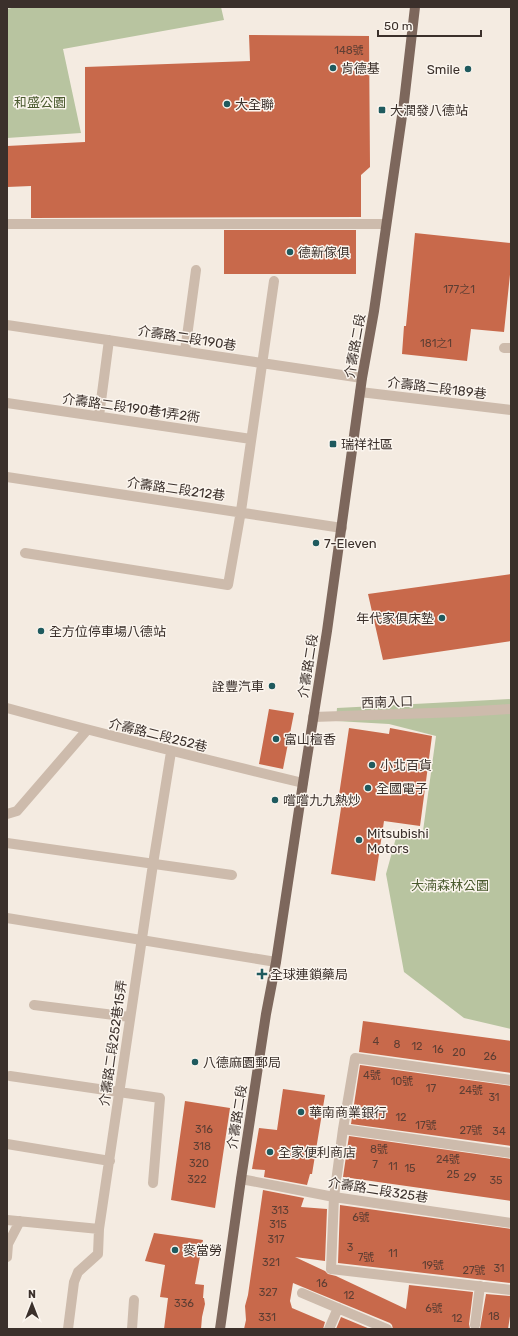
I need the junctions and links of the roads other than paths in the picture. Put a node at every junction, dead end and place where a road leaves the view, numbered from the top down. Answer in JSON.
{"nodes":[{"id":1,"x":415,"y":7,"type":"edge"},
{"id":2,"x":7,"y":224,"type":"edge"},
{"id":3,"x":386,"y":224,"type":"junction"},
{"id":4,"x":196,"y":270,"type":"dead end"},
{"id":5,"x":274,"y":281,"type":"dead end"},
{"id":6,"x":7,"y":325,"type":"edge"},
{"id":7,"x":109,"y":340,"type":"junction"},
{"id":8,"x":185,"y":351,"type":"junction"},
{"id":9,"x":262,"y":363,"type":"junction"},
{"id":10,"x":362,"y":378,"type":"junction"},
{"id":11,"x":360,"y":392,"type":"junction"},
{"id":12,"x":7,"y":403,"type":"edge"},
{"id":13,"x":511,"y":410,"type":"edge"},
{"id":14,"x":99,"y":416,"type":"junction"},
{"id":15,"x":251,"y":439,"type":"junction"},
{"id":16,"x":7,"y":477,"type":"edge"},
{"id":17,"x":241,"y":512,"type":"junction"},
{"id":18,"x":342,"y":528,"type":"junction"},
{"id":19,"x":25,"y":553,"type":"dead end"},
{"id":20,"x":7,"y":708,"type":"edge"},
{"id":21,"x":511,"y":709,"type":"edge"},
{"id":22,"x":313,"y":717,"type":"junction"},
{"id":23,"x":88,"y":730,"type":"junction"},
{"id":24,"x":172,"y":752,"type":"junction"},
{"id":25,"x":303,"y":783,"type":"junction"},
{"id":26,"x":7,"y":814,"type":"edge"},
{"id":27,"x":7,"y":843,"type":"edge"},
{"id":28,"x":153,"y":864,"type":"junction"},
{"id":29,"x":232,"y":875,"type":"dead end"},
{"id":30,"x":7,"y":918,"type":"edge"},
{"id":31,"x":142,"y":939,"type":"junction"},
{"id":32,"x":276,"y":962,"type":"junction"},
{"id":33,"x":34,"y":1005,"type":"dead end"},
{"id":34,"x":130,"y":1018,"type":"junction"},
{"id":35,"x":10,"y":1076,"type":"dead end"},
{"id":36,"x":511,"y":1080,"type":"edge"},
{"id":37,"x":120,"y":1092,"type":"junction"},
{"id":38,"x":343,"y":1130,"type":"junction"},
{"id":39,"x":7,"y":1144,"type":"edge"},
{"id":40,"x":511,"y":1153,"type":"edge"},
{"id":41,"x":110,"y":1161,"type":"junction"},
{"id":42,"x":240,"y":1179,"type":"junction"},
{"id":43,"x":153,"y":1183,"type":"dead end"},
{"id":44,"x":334,"y":1196,"type":"junction"},
{"id":45,"x":7,"y":1220,"type":"edge"},
{"id":46,"x":20,"y":1221,"type":"junction"},
{"id":47,"x":511,"y":1223,"type":"edge"},
{"id":48,"x":99,"y":1229,"type":"junction"},
{"id":49,"x":7,"y":1258,"type":"edge"},
{"id":50,"x":480,"y":1286,"type":"junction"},
{"id":51,"x":511,"y":1290,"type":"edge"},
{"id":52,"x":302,"y":1294,"type":"dead end"},
{"id":53,"x":134,"y":1300,"type":"dead end"},
{"id":54,"x":338,"y":1308,"type":"junction"},
{"id":55,"x":475,"y":1324,"type":"dead end"},
{"id":56,"x":68,"y":1329,"type":"edge"},
{"id":57,"x":132,"y":1329,"type":"edge"},
{"id":58,"x":220,"y":1329,"type":"edge"},
{"id":59,"x":329,"y":1329,"type":"edge"},
{"id":60,"x":387,"y":1329,"type":"edge"}],
"edges":[{"from":1,"to":3,"type":"main road","name":"介壽路二段"},
{"from":2,"to":3,"type":"street"},
{"from":3,"to":10,"type":"main road","name":"介壽路二段"},
{"from":4,"to":8,"type":"street"},
{"from":5,"to":9,"type":"street"},
{"from":6,"to":7,"type":"street","name":"介壽路二段190巷"},
{"from":7,"to":8,"type":"street","name":"介壽路二段190巷"},
{"from":7,"to":14,"type":"street"},
{"from":8,"to":9,"type":"street","name":"介壽路二段190巷"},
{"from":9,"to":10,"type":"street","name":"介壽路二段190巷"},
{"from":9,"to":15,"type":"street"},
{"from":10,"to":11,"type":"main road","name":"介壽路二段"},
{"from":11,"to":13,"type":"street","name":"介壽路二段189巷"},
{"from":11,"to":18,"type":"main road","name":"介壽路二段"},
{"from":12,"to":14,"type":"street","name":"介壽路二段190巷1弄2衖"},
{"from":14,"to":15,"type":"street","name":"介壽路二段190巷1弄2衖"},
{"from":15,"to":17,"type":"street"},
{"from":16,"to":17,"type":"street","name":"介壽路二段212巷"},
{"from":17,"to":18,"type":"street","name":"介壽路二段212巷"},
{"from":17,"to":19,"type":"street"},
{"from":18,"to":22,"type":"main road","name":"介壽路二段"},
{"from":20,"to":23,"type":"street","name":"介壽路二段252巷"},
{"from":21,"to":22,"type":"street","name":"西南入口"},
{"from":22,"to":25,"type":"main road","name":"介壽路二段"},
{"from":23,"to":24,"type":"street","name":"介壽路二段252巷"},
{"from":23,"to":26,"type":"street"},
{"from":24,"to":25,"type":"street","name":"介壽路二段252巷"},
{"from":24,"to":28,"type":"street","name":"介壽路二段252巷15弄"},
{"from":25,"to":32,"type":"main road","name":"介壽路二段"},
{"from":27,"to":28,"type":"street"},
{"from":28,"to":29,"type":"street"},
{"from":28,"to":31,"type":"street","name":"介壽路二段252巷15弄"},
{"from":30,"to":31,"type":"street"},
{"from":31,"to":32,"type":"street"},
{"from":31,"to":34,"type":"street","name":"介壽路二段252巷15弄"},
{"from":32,"to":42,"type":"main road","name":"介壽路二段"},
{"from":33,"to":34,"type":"street"},
{"from":34,"to":37,"type":"street","name":"介壽路二段252巷15弄"},
{"from":35,"to":37,"type":"street"},
{"from":36,"to":38,"type":"street"},
{"from":37,"to":41,"type":"street","name":"介壽路二段252巷15弄"},
{"from":37,"to":43,"type":"street"},
{"from":38,"to":40,"type":"street"},
{"from":38,"to":44,"type":"street"},
{"from":39,"to":41,"type":"street"},
{"from":41,"to":48,"type":"street","name":"介壽路二段252巷15弄"},
{"from":42,"to":44,"type":"street","name":"介壽路二段325巷"},
{"from":42,"to":58,"type":"main road","name":"介壽路二段"},
{"from":44,"to":47,"type":"street","name":"介壽路二段325巷"},
{"from":44,"to":50,"type":"street"},
{"from":45,"to":46,"type":"street"},
{"from":46,"to":48,"type":"street"},
{"from":46,"to":49,"type":"street"},
{"from":48,"to":56,"type":"street","name":"介壽路二段252巷15弄"},
{"from":50,"to":51,"type":"street"},
{"from":50,"to":55,"type":"street"},
{"from":52,"to":54,"type":"street"},
{"from":53,"to":57,"type":"street"},
{"from":54,"to":59,"type":"street"},
{"from":54,"to":60,"type":"street"}]}
